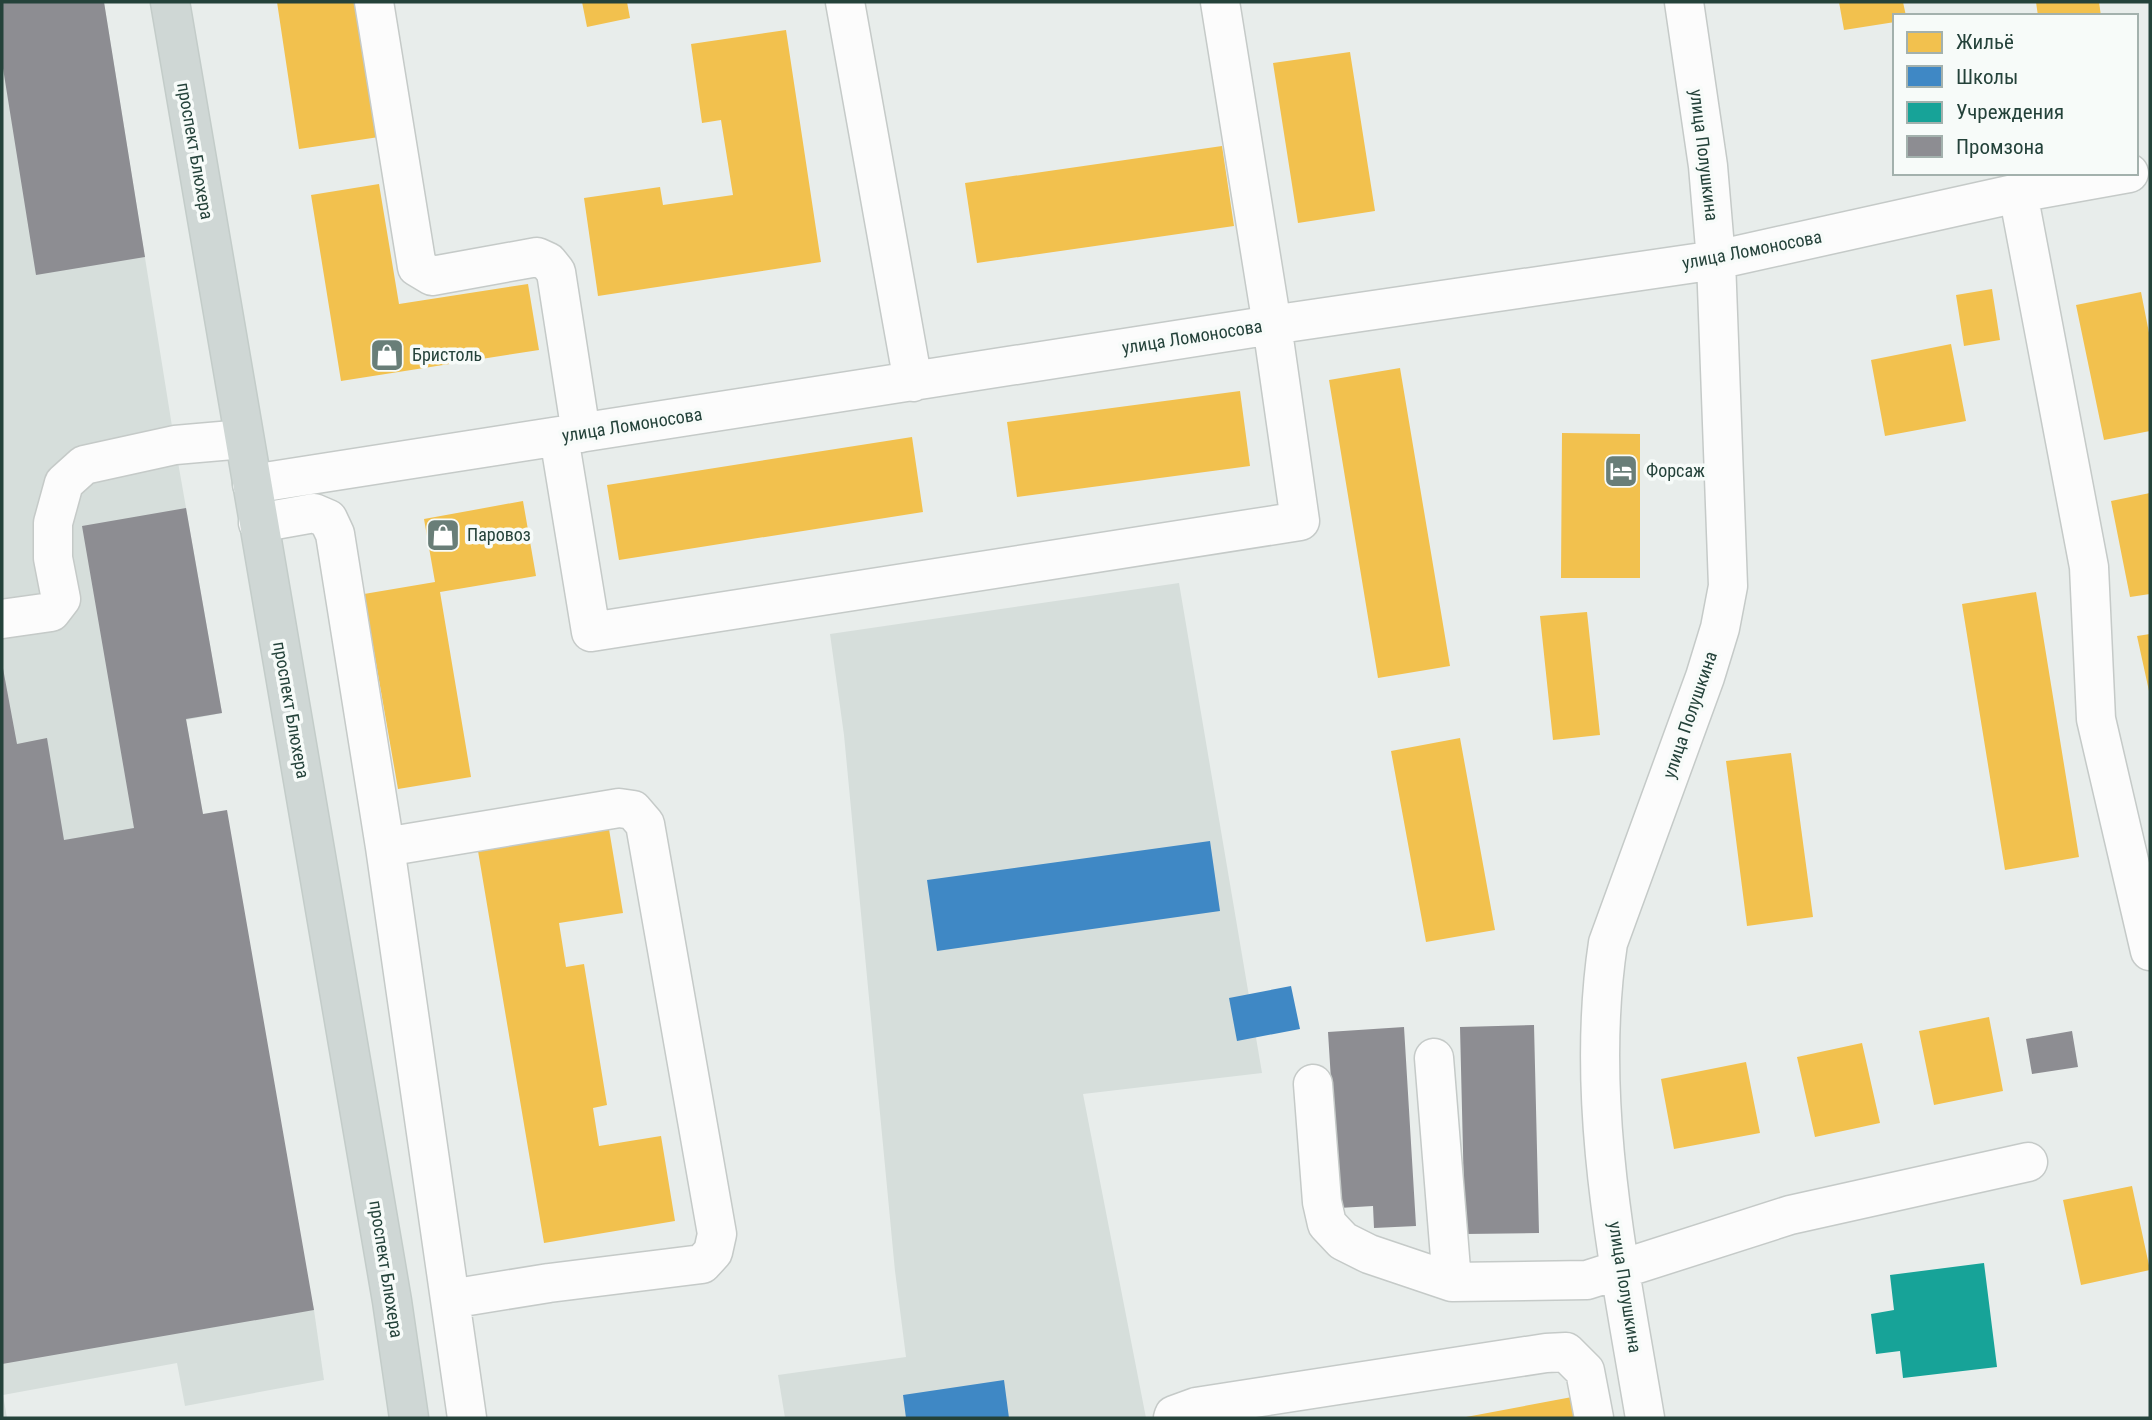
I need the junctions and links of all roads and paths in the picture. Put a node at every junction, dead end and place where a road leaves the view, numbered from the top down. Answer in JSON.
{"nodes":[{"id":1,"x":170,"y":2,"type":"edge"},
{"id":2,"x":374,"y":2,"type":"edge"},
{"id":3,"x":845,"y":2,"type":"edge"},
{"id":4,"x":1220,"y":2,"type":"edge"},
{"id":5,"x":1684,"y":2,"type":"edge"},
{"id":6,"x":2118,"y":175,"type":"edge"},
{"id":7,"x":2018,"y":193,"type":"junction"},
{"id":8,"x":1716,"y":260,"type":"junction"},
{"id":9,"x":1272,"y":325,"type":"junction"},
{"id":10,"x":913,"y":382,"type":"junction"},
{"id":11,"x":570,"y":435,"type":"junction"},
{"id":12,"x":244,"y":439,"type":"junction"},
{"id":13,"x":252,"y":484,"type":"junction"},
{"id":14,"x":258,"y":523,"type":"junction"},
{"id":15,"x":2,"y":619,"type":"edge"},
{"id":16,"x":385,"y":847,"type":"junction"},
{"id":17,"x":2150,"y":951,"type":"edge"},
{"id":18,"x":1434,"y":1058,"type":"dead end"},
{"id":19,"x":1313,"y":1084,"type":"dead end"},
{"id":20,"x":2028,"y":1162,"type":"dead end"},
{"id":21,"x":1620,"y":1270,"type":"junction"},
{"id":22,"x":1452,"y":1282,"type":"junction"},
{"id":23,"x":450,"y":1299,"type":"junction"},
{"id":24,"x":409,"y":1418,"type":"edge"},
{"id":25,"x":467,"y":1418,"type":"edge"},
{"id":26,"x":1173,"y":1418,"type":"edge"},
{"id":27,"x":1594,"y":1418,"type":"edge"},
{"id":28,"x":1646,"y":1418,"type":"edge"}],
"edges":[{"from":1,"to":12,"type":"main road","name":"проспект Блюхера"},
{"from":2,"to":11,"type":"street"},
{"from":3,"to":10,"type":"street"},
{"from":4,"to":9,"type":"street"},
{"from":5,"to":8,"type":"street","name":"улица Полушкина"},
{"from":6,"to":7,"type":"street","name":"улица Ломоносова"},
{"from":7,"to":8,"type":"street","name":"улица Ломоносова"},
{"from":7,"to":17,"type":"street"},
{"from":8,"to":9,"type":"street","name":"улица Ломоносова"},
{"from":8,"to":21,"type":"street","name":"улица Полушкина"},
{"from":9,"to":10,"type":"street","name":"улица Ломоносова"},
{"from":9,"to":11,"type":"street"},
{"from":10,"to":11,"type":"street","name":"улица Ломоносова"},
{"from":11,"to":13,"type":"street","name":"улица Ломоносова"},
{"from":12,"to":13,"type":"main road","name":"проспект Блюхера"},
{"from":12,"to":15,"type":"street"},
{"from":13,"to":14,"type":"main road","name":"проспект Блюхера"},
{"from":14,"to":16,"type":"street"},
{"from":14,"to":24,"type":"main road","name":"проспект Блюхера"},
{"from":16,"to":23,"type":"street"},
{"from":16,"to":23,"type":"street"},
{"from":18,"to":22,"type":"street"},
{"from":19,"to":22,"type":"street"},
{"from":20,"to":21,"type":"street"},
{"from":21,"to":22,"type":"street"},
{"from":21,"to":28,"type":"street","name":"улица Полушкина"},
{"from":23,"to":25,"type":"street"},
{"from":26,"to":27,"type":"street"}]}
